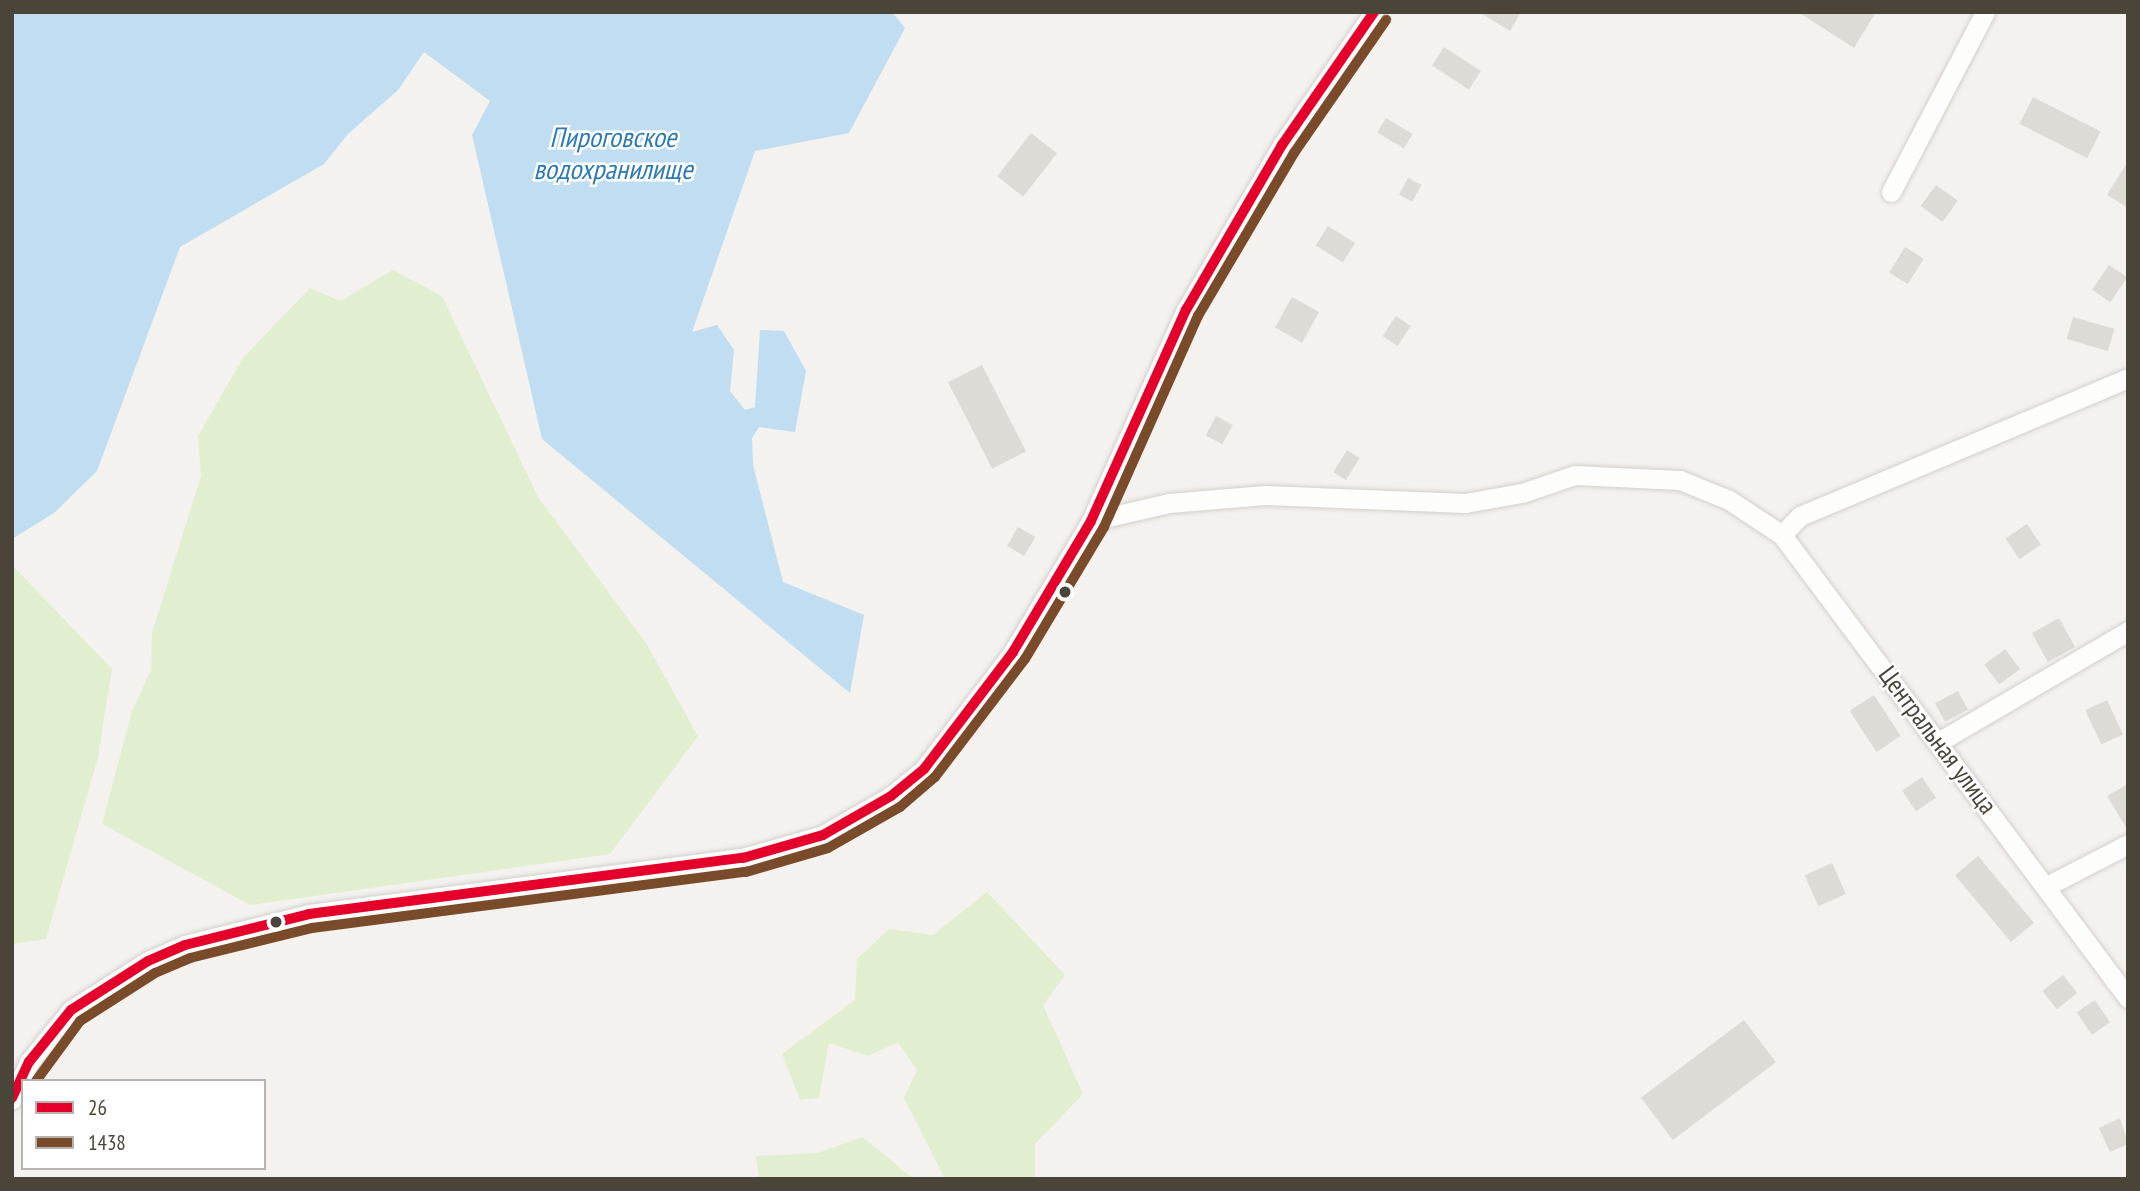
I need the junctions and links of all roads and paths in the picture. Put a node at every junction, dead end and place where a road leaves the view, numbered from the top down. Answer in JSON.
{"nodes":[{"id":1,"x":1374,"y":12,"type":"edge"},
{"id":2,"x":1985,"y":12,"type":"edge"},
{"id":3,"x":1891,"y":192,"type":"dead end"},
{"id":4,"x":2128,"y":378,"type":"edge"},
{"id":5,"x":1091,"y":521,"type":"junction"},
{"id":6,"x":1782,"y":535,"type":"junction"},
{"id":7,"x":2128,"y":631,"type":"edge"},
{"id":8,"x":1940,"y":741,"type":"junction"},
{"id":9,"x":2128,"y":844,"type":"edge"},
{"id":10,"x":2045,"y":887,"type":"junction"},
{"id":11,"x":2128,"y":998,"type":"edge"},
{"id":12,"x":12,"y":1098,"type":"edge"}],
"edges":[{"from":1,"to":5,"type":"street"},
{"from":2,"to":3,"type":"street"},
{"from":4,"to":6,"type":"street"},
{"from":5,"to":6,"type":"street","name":"Центральная улица"},
{"from":5,"to":12,"type":"street"},
{"from":6,"to":8,"type":"street","name":"Центральная улица"},
{"from":7,"to":8,"type":"street"},
{"from":8,"to":10,"type":"street","name":"Центральная улица"},
{"from":9,"to":10,"type":"street"},
{"from":10,"to":11,"type":"street","name":"Центральная улица"}]}
